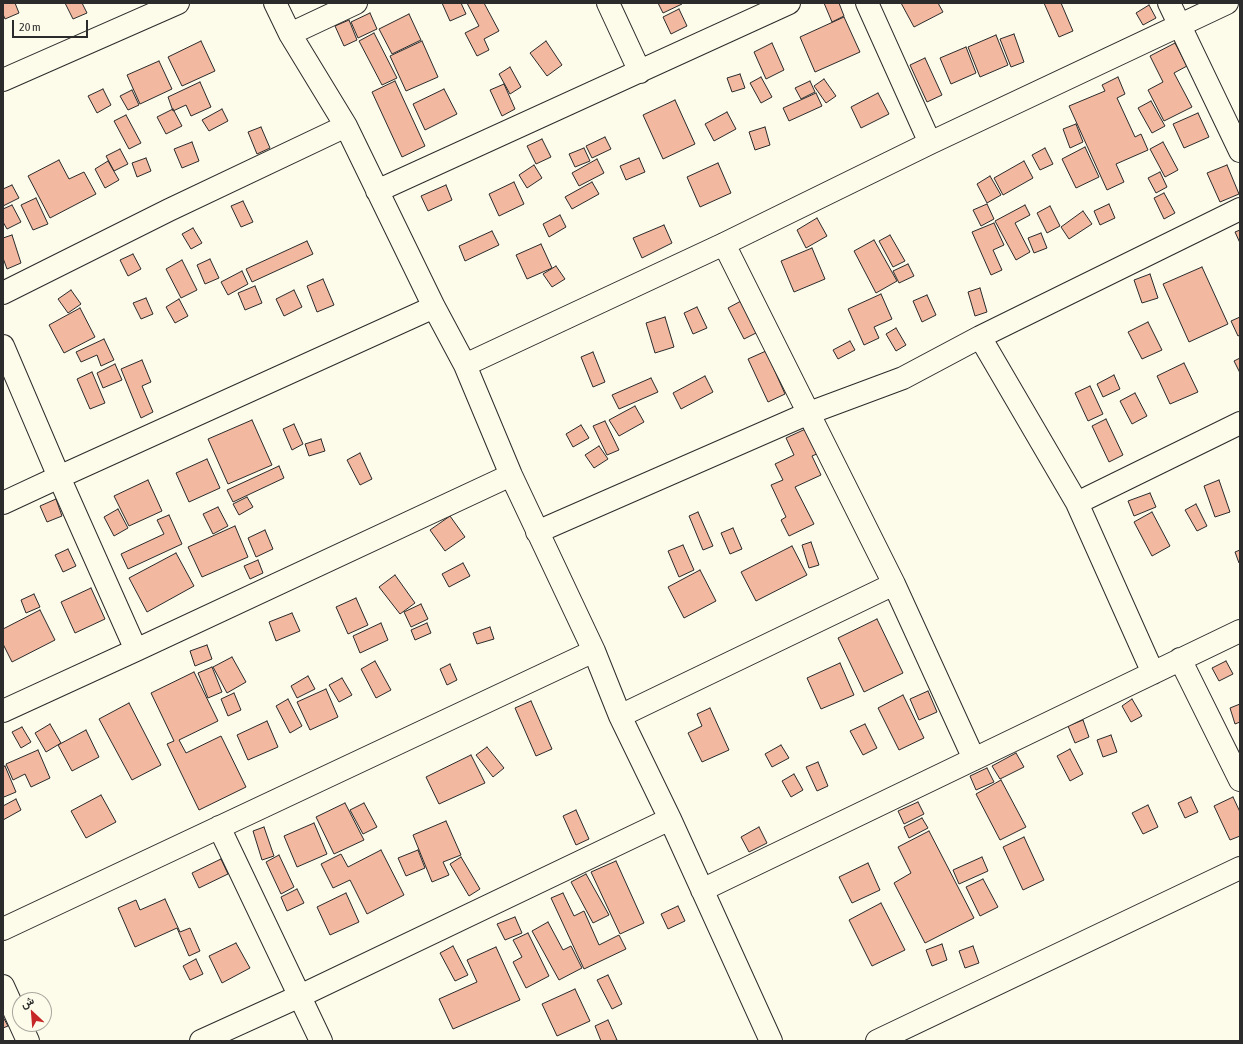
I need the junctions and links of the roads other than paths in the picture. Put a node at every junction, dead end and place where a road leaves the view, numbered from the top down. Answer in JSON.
{"nodes":[{"id":1,"x":178,"y":3,"type":"edge"},
{"id":2,"x":275,"y":3,"type":"edge"},
{"id":3,"x":356,"y":3,"type":"edge"},
{"id":4,"x":608,"y":3,"type":"edge"},
{"id":5,"x":789,"y":3,"type":"edge"},
{"id":6,"x":866,"y":3,"type":"edge"},
{"id":7,"x":1169,"y":3,"type":"edge"},
{"id":8,"x":1227,"y":3,"type":"edge"},
{"id":9,"x":1180,"y":26,"type":"junction"},
{"id":10,"x":290,"y":34,"type":"junction"},
{"id":11,"x":640,"y":72,"type":"junction"},
{"id":12,"x":3,"y":80,"type":"edge"},
{"id":13,"x":346,"y":126,"type":"junction"},
{"id":14,"x":930,"y":143,"type":"junction"},
{"id":15,"x":1240,"y":151,"type":"edge"},
{"id":16,"x":378,"y":192,"type":"junction"},
{"id":17,"x":1240,"y":209,"type":"edge"},
{"id":18,"x":724,"y":244,"type":"junction"},
{"id":19,"x":3,"y":293,"type":"edge"},
{"id":20,"x":434,"y":307,"type":"junction"},
{"id":21,"x":980,"y":337,"type":"junction"},
{"id":22,"x":3,"y":346,"type":"edge"},
{"id":23,"x":464,"y":365,"type":"junction"},
{"id":24,"x":809,"y":413,"type":"junction"},
{"id":25,"x":1240,"y":423,"type":"edge"},
{"id":26,"x":511,"y":475,"type":"junction"},
{"id":27,"x":59,"y":476,"type":"junction"},
{"id":28,"x":3,"y":503,"type":"edge"},
{"id":29,"x":1077,"y":503,"type":"junction"},
{"id":30,"x":537,"y":532,"type":"junction"},
{"id":31,"x":894,"y":584,"type":"junction"},
{"id":32,"x":1240,"y":631,"type":"edge"},
{"id":33,"x":136,"y":650,"type":"junction"},
{"id":34,"x":594,"y":651,"type":"junction"},
{"id":35,"x":1180,"y":659,"type":"junction"},
{"id":36,"x":1153,"y":673,"type":"junction"},
{"id":37,"x":3,"y":710,"type":"edge"},
{"id":38,"x":620,"y":716,"type":"junction"},
{"id":39,"x":974,"y":759,"type":"junction"},
{"id":40,"x":1240,"y":780,"type":"edge"},
{"id":41,"x":670,"y":819,"type":"junction"},
{"id":42,"x":219,"y":827,"type":"junction"},
{"id":43,"x":1240,"y":868,"type":"edge"},
{"id":44,"x":702,"y":890,"type":"junction"},
{"id":45,"x":3,"y":929,"type":"edge"},
{"id":46,"x":3,"y":986,"type":"edge"},
{"id":47,"x":300,"y":996,"type":"junction"},
{"id":48,"x":765,"y":1039,"type":"edge"},
{"id":49,"x":28,"y":1041,"type":"edge"},
{"id":50,"x":201,"y":1041,"type":"edge"},
{"id":51,"x":321,"y":1041,"type":"edge"},
{"id":52,"x":877,"y":1041,"type":"edge"}],
"edges":[{"from":1,"to":12,"type":"street"},
{"from":2,"to":10,"type":"street"},
{"from":3,"to":10,"type":"street"},
{"from":4,"to":11,"type":"street"},
{"from":5,"to":11,"type":"street"},
{"from":6,"to":14,"type":"street"},
{"from":7,"to":9,"type":"street"},
{"from":8,"to":9,"type":"street"},
{"from":9,"to":14,"type":"street"},
{"from":9,"to":15,"type":"street"},
{"from":10,"to":13,"type":"street"},
{"from":11,"to":16,"type":"street"},
{"from":13,"to":16,"type":"street"},
{"from":13,"to":19,"type":"street"},
{"from":14,"to":18,"type":"street"},
{"from":16,"to":20,"type":"street"},
{"from":17,"to":21,"type":"street"},
{"from":18,"to":23,"type":"street"},
{"from":18,"to":24,"type":"street"},
{"from":20,"to":23,"type":"street"},
{"from":20,"to":27,"type":"street"},
{"from":21,"to":24,"type":"street"},
{"from":21,"to":29,"type":"street"},
{"from":22,"to":27,"type":"street"},
{"from":23,"to":26,"type":"street"},
{"from":24,"to":30,"type":"street"},
{"from":24,"to":31,"type":"street"},
{"from":25,"to":29,"type":"street"},
{"from":26,"to":30,"type":"street"},
{"from":26,"to":33,"type":"street"},
{"from":27,"to":28,"type":"street"},
{"from":27,"to":33,"type":"street"},
{"from":29,"to":36,"type":"street"},
{"from":30,"to":34,"type":"street"},
{"from":31,"to":38,"type":"street"},
{"from":31,"to":39,"type":"street"},
{"from":32,"to":35,"type":"street"},
{"from":33,"to":37,"type":"street"},
{"from":34,"to":38,"type":"street"},
{"from":34,"to":42,"type":"street"},
{"from":35,"to":36,"type":"street"},
{"from":35,"to":40,"type":"street"},
{"from":36,"to":39,"type":"street"},
{"from":38,"to":41,"type":"street"},
{"from":39,"to":44,"type":"street"},
{"from":41,"to":44,"type":"street"},
{"from":41,"to":47,"type":"street"},
{"from":42,"to":45,"type":"street"},
{"from":42,"to":47,"type":"street"},
{"from":43,"to":52,"type":"street"},
{"from":44,"to":48,"type":"street"},
{"from":46,"to":49,"type":"street"},
{"from":47,"to":50,"type":"street"},
{"from":47,"to":51,"type":"street"}]}
